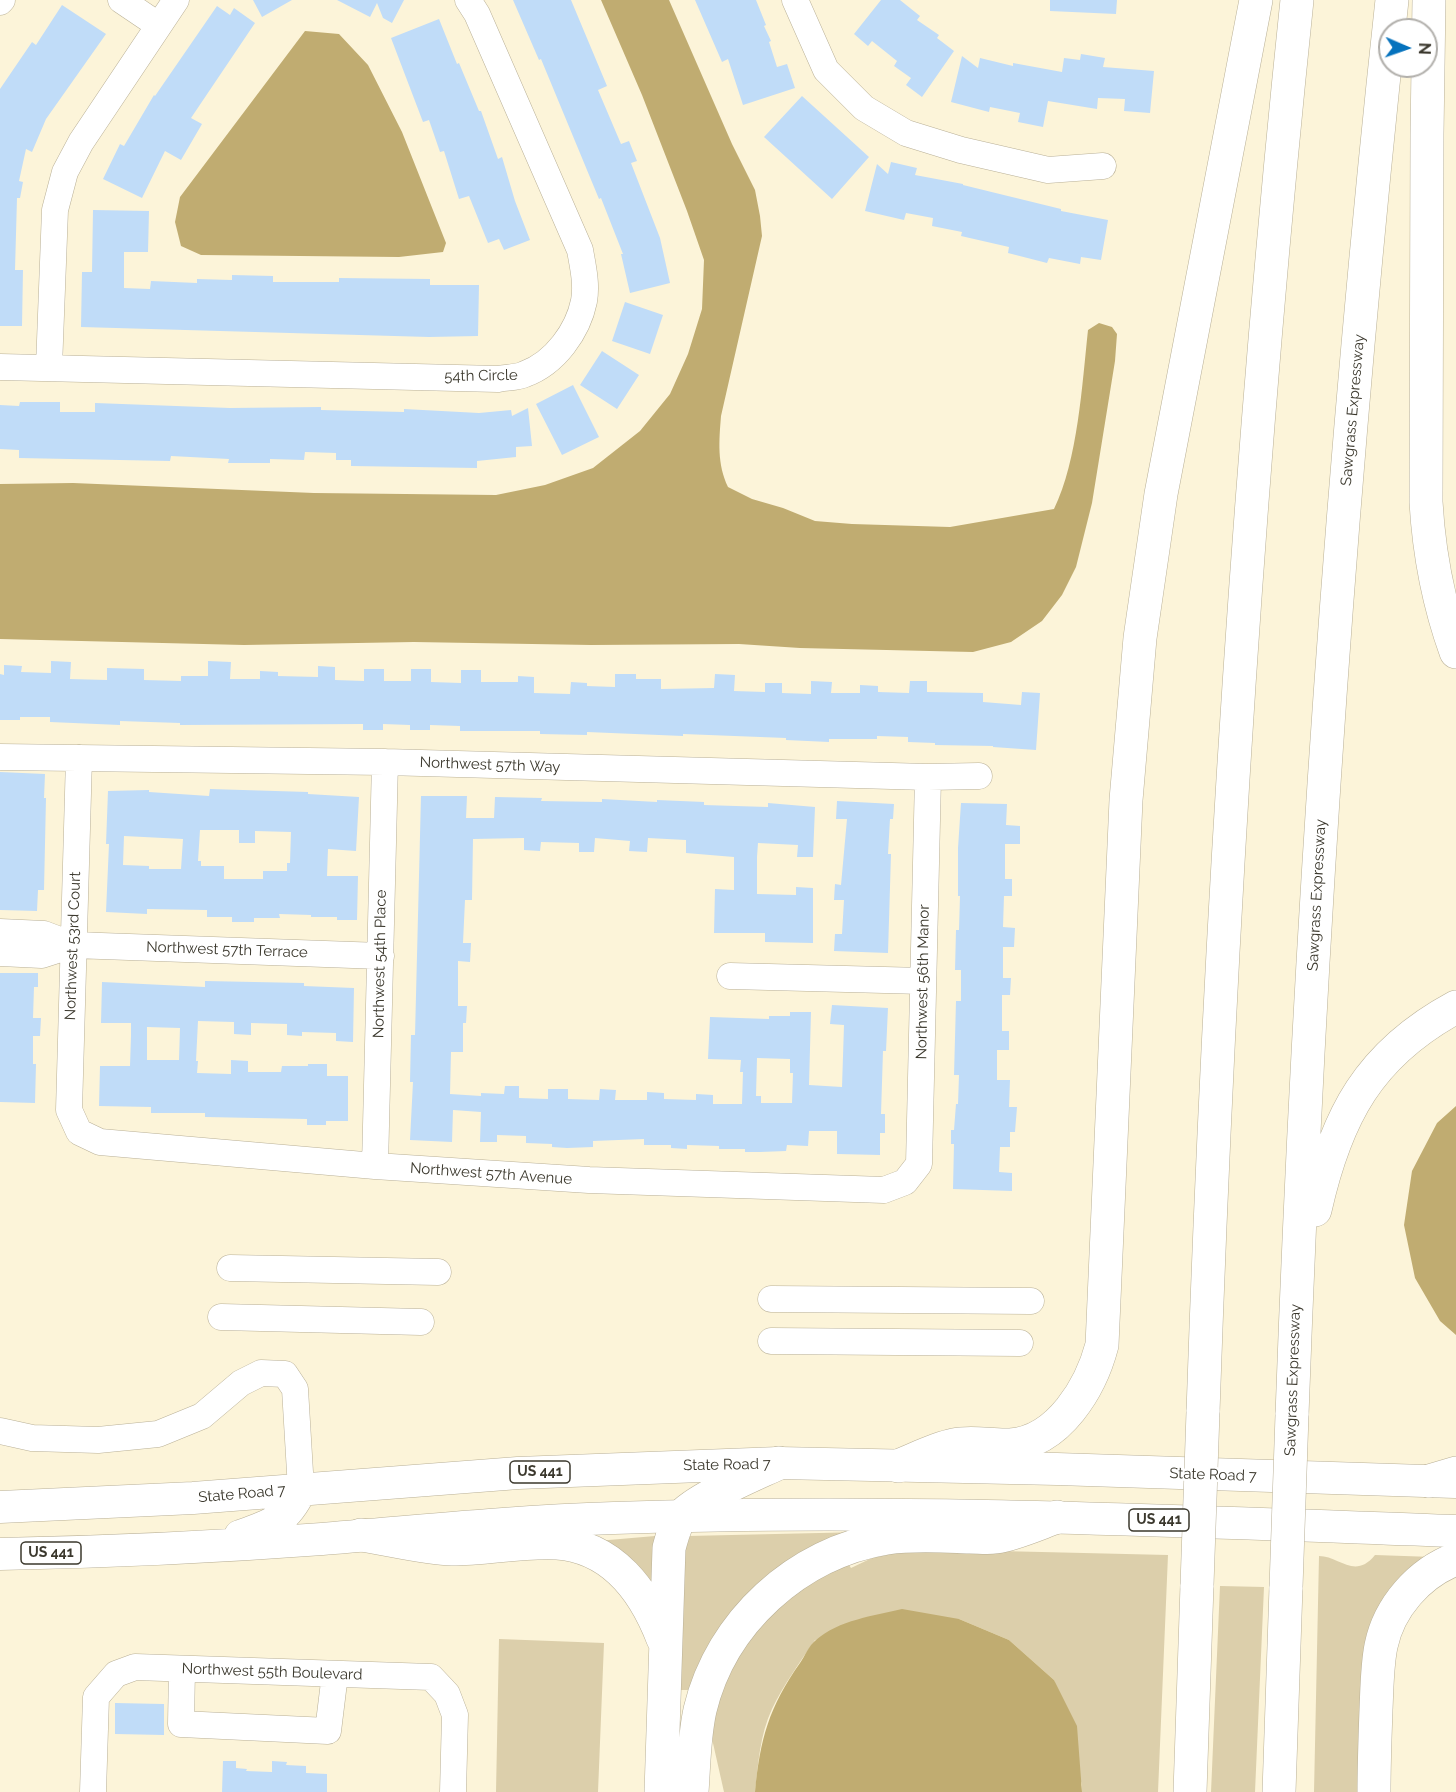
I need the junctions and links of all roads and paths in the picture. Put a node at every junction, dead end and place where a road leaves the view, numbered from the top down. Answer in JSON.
{"nodes":[{"id":1,"x":121,"y":0,"type":"edge"},
{"id":2,"x":176,"y":0,"type":"edge"},
{"id":3,"x":468,"y":0,"type":"edge"},
{"id":4,"x":795,"y":0,"type":"edge"},
{"id":5,"x":1256,"y":0,"type":"edge"},
{"id":6,"x":1297,"y":0,"type":"edge"},
{"id":7,"x":1392,"y":0,"type":"edge"},
{"id":8,"x":1429,"y":0,"type":"edge"},
{"id":9,"x":158,"y":25,"type":"junction"},
{"id":10,"x":1103,"y":166,"type":"dead end"},
{"id":11,"x":0,"y":366,"type":"edge"},
{"id":12,"x":49,"y":367,"type":"junction"},
{"id":13,"x":1456,"y":652,"type":"edge"},
{"id":14,"x":0,"y":757,"type":"edge"},
{"id":15,"x":79,"y":758,"type":"junction"},
{"id":16,"x":385,"y":762,"type":"junction"},
{"id":17,"x":979,"y":776,"type":"dead end"},
{"id":18,"x":928,"y":777,"type":"junction"},
{"id":19,"x":0,"y":932,"type":"edge"},
{"id":20,"x":73,"y":945,"type":"junction"},
{"id":21,"x":0,"y":953,"type":"edge"},
{"id":22,"x":381,"y":956,"type":"junction"},
{"id":23,"x":730,"y":976,"type":"dead end"},
{"id":24,"x":923,"y":981,"type":"junction"},
{"id":25,"x":1456,"y":1007,"type":"edge"},
{"id":26,"x":79,"y":1132,"type":"joint"},
{"id":27,"x":375,"y":1166,"type":"junction"},
{"id":28,"x":905,"y":1182,"type":"joint"},
{"id":29,"x":230,"y":1268,"type":"dead end"},
{"id":30,"x":438,"y":1272,"type":"dead end"},
{"id":31,"x":1296,"y":1297,"type":"junction"},
{"id":32,"x":771,"y":1299,"type":"dead end"},
{"id":33,"x":1031,"y":1301,"type":"dead end"},
{"id":34,"x":221,"y":1317,"type":"dead end"},
{"id":35,"x":421,"y":1322,"type":"dead end"},
{"id":36,"x":771,"y":1341,"type":"dead end"},
{"id":37,"x":1020,"y":1343,"type":"dead end"},
{"id":38,"x":0,"y":1431,"type":"edge"},
{"id":39,"x":779,"y":1464,"type":"junction"},
{"id":40,"x":898,"y":1466,"type":"junction"},
{"id":41,"x":1447,"y":1479,"type":"edge"},
{"id":42,"x":301,"y":1489,"type":"junction"},
{"id":43,"x":0,"y":1507,"type":"edge"},
{"id":44,"x":681,"y":1516,"type":"junction"},
{"id":45,"x":1057,"y":1517,"type":"junction"},
{"id":46,"x":1456,"y":1531,"type":"edge"},
{"id":47,"x":361,"y":1535,"type":"junction"},
{"id":48,"x":211,"y":1546,"type":"junction"},
{"id":49,"x":0,"y":1554,"type":"edge"},
{"id":50,"x":1456,"y":1559,"type":"edge"},
{"id":51,"x":666,"y":1648,"type":"junction"},
{"id":52,"x":182,"y":1669,"type":"junction"},
{"id":53,"x":335,"y":1674,"type":"junction"},
{"id":54,"x":1192,"y":1731,"type":"junction"},
{"id":55,"x":93,"y":1792,"type":"edge"},
{"id":56,"x":453,"y":1792,"type":"edge"},
{"id":57,"x":661,"y":1792,"type":"edge"},
{"id":58,"x":692,"y":1792,"type":"edge"},
{"id":59,"x":1184,"y":1792,"type":"edge"},
{"id":60,"x":1190,"y":1792,"type":"edge"},
{"id":61,"x":1279,"y":1792,"type":"edge"},
{"id":62,"x":1374,"y":1792,"type":"edge"}],
"edges":[{"from":1,"to":9,"type":"street"},
{"from":2,"to":9,"type":"street"},
{"from":3,"to":12,"type":"street","name":"54th Circle"},
{"from":4,"to":10,"type":"street"},
{"from":5,"to":40,"type":"highway"},
{"from":6,"to":54,"type":"highway","bridge":true},
{"from":7,"to":31,"type":"highway","name":"Sawgrass Expressway"},
{"from":8,"to":13,"type":"highway"},
{"from":9,"to":12,"type":"street"},
{"from":11,"to":12,"type":"street","name":"54th Circle"},
{"from":14,"to":15,"type":"street","name":"Northwest 57th Way"},
{"from":15,"to":16,"type":"street","name":"Northwest 57th Way"},
{"from":15,"to":20,"type":"street","name":"Northwest 53rd Court"},
{"from":16,"to":18,"type":"street","name":"Northwest 57th Way"},
{"from":16,"to":22,"type":"street","name":"Northwest 54th Place"},
{"from":17,"to":18,"type":"street","name":"Northwest 57th Way"},
{"from":18,"to":24,"type":"street","name":"Northwest 56th Manor"},
{"from":19,"to":20,"type":"street","name":"Northwest 57th Terrace"},
{"from":20,"to":21,"type":"street","name":"Northwest 57th Terrace"},
{"from":20,"to":22,"type":"street","name":"Northwest 57th Terrace"},
{"from":20,"to":26,"type":"street","name":"Northwest 53rd Court"},
{"from":22,"to":27,"type":"street","name":"Northwest 54th Place"},
{"from":23,"to":24,"type":"street"},
{"from":24,"to":28,"type":"street","name":"Northwest 56th Manor"},
{"from":25,"to":31,"type":"highway"},
{"from":26,"to":27,"type":"street","name":"Northwest 57th Avenue"},
{"from":27,"to":28,"type":"street","name":"Northwest 57th Avenue"},
{"from":29,"to":30,"type":"street"},
{"from":31,"to":61,"type":"highway","name":"Sawgrass Expressway","bridge":true},
{"from":32,"to":33,"type":"street"},
{"from":34,"to":35,"type":"street"},
{"from":36,"to":37,"type":"street"},
{"from":38,"to":42,"type":"street"},
{"from":39,"to":40,"type":"main road","name":"State Road 7","number":"US 441"},
{"from":39,"to":42,"type":"main road","name":"State Road 7","number":"US 441"},
{"from":39,"to":44,"type":"highway"},
{"from":40,"to":41,"type":"main road","name":"State Road 7","number":"US 441"},
{"from":42,"to":43,"type":"main road","name":"State Road 7","number":"US 441"},
{"from":42,"to":48,"type":"main road"},
{"from":44,"to":45,"type":"main road","number":"US 441"},
{"from":44,"to":47,"type":"main road","number":"US 441"},
{"from":44,"to":51,"type":"highway"},
{"from":45,"to":46,"type":"main road","number":"US 441"},
{"from":45,"to":58,"type":"highway"},
{"from":47,"to":48,"type":"main road","number":"US 441"},
{"from":47,"to":51,"type":"highway"},
{"from":48,"to":49,"type":"main road","number":"US 441"},
{"from":50,"to":62,"type":"highway"},
{"from":51,"to":57,"type":"highway"},
{"from":52,"to":53,"type":"street","name":"Northwest 55th Boulevard"},
{"from":52,"to":53,"type":"street"},
{"from":52,"to":55,"type":"street","name":"Northwest 55th Boulevard"},
{"from":53,"to":56,"type":"street","name":"Northwest 55th Boulevard"},
{"from":54,"to":59,"type":"highway"},
{"from":54,"to":60,"type":"highway"}]}
